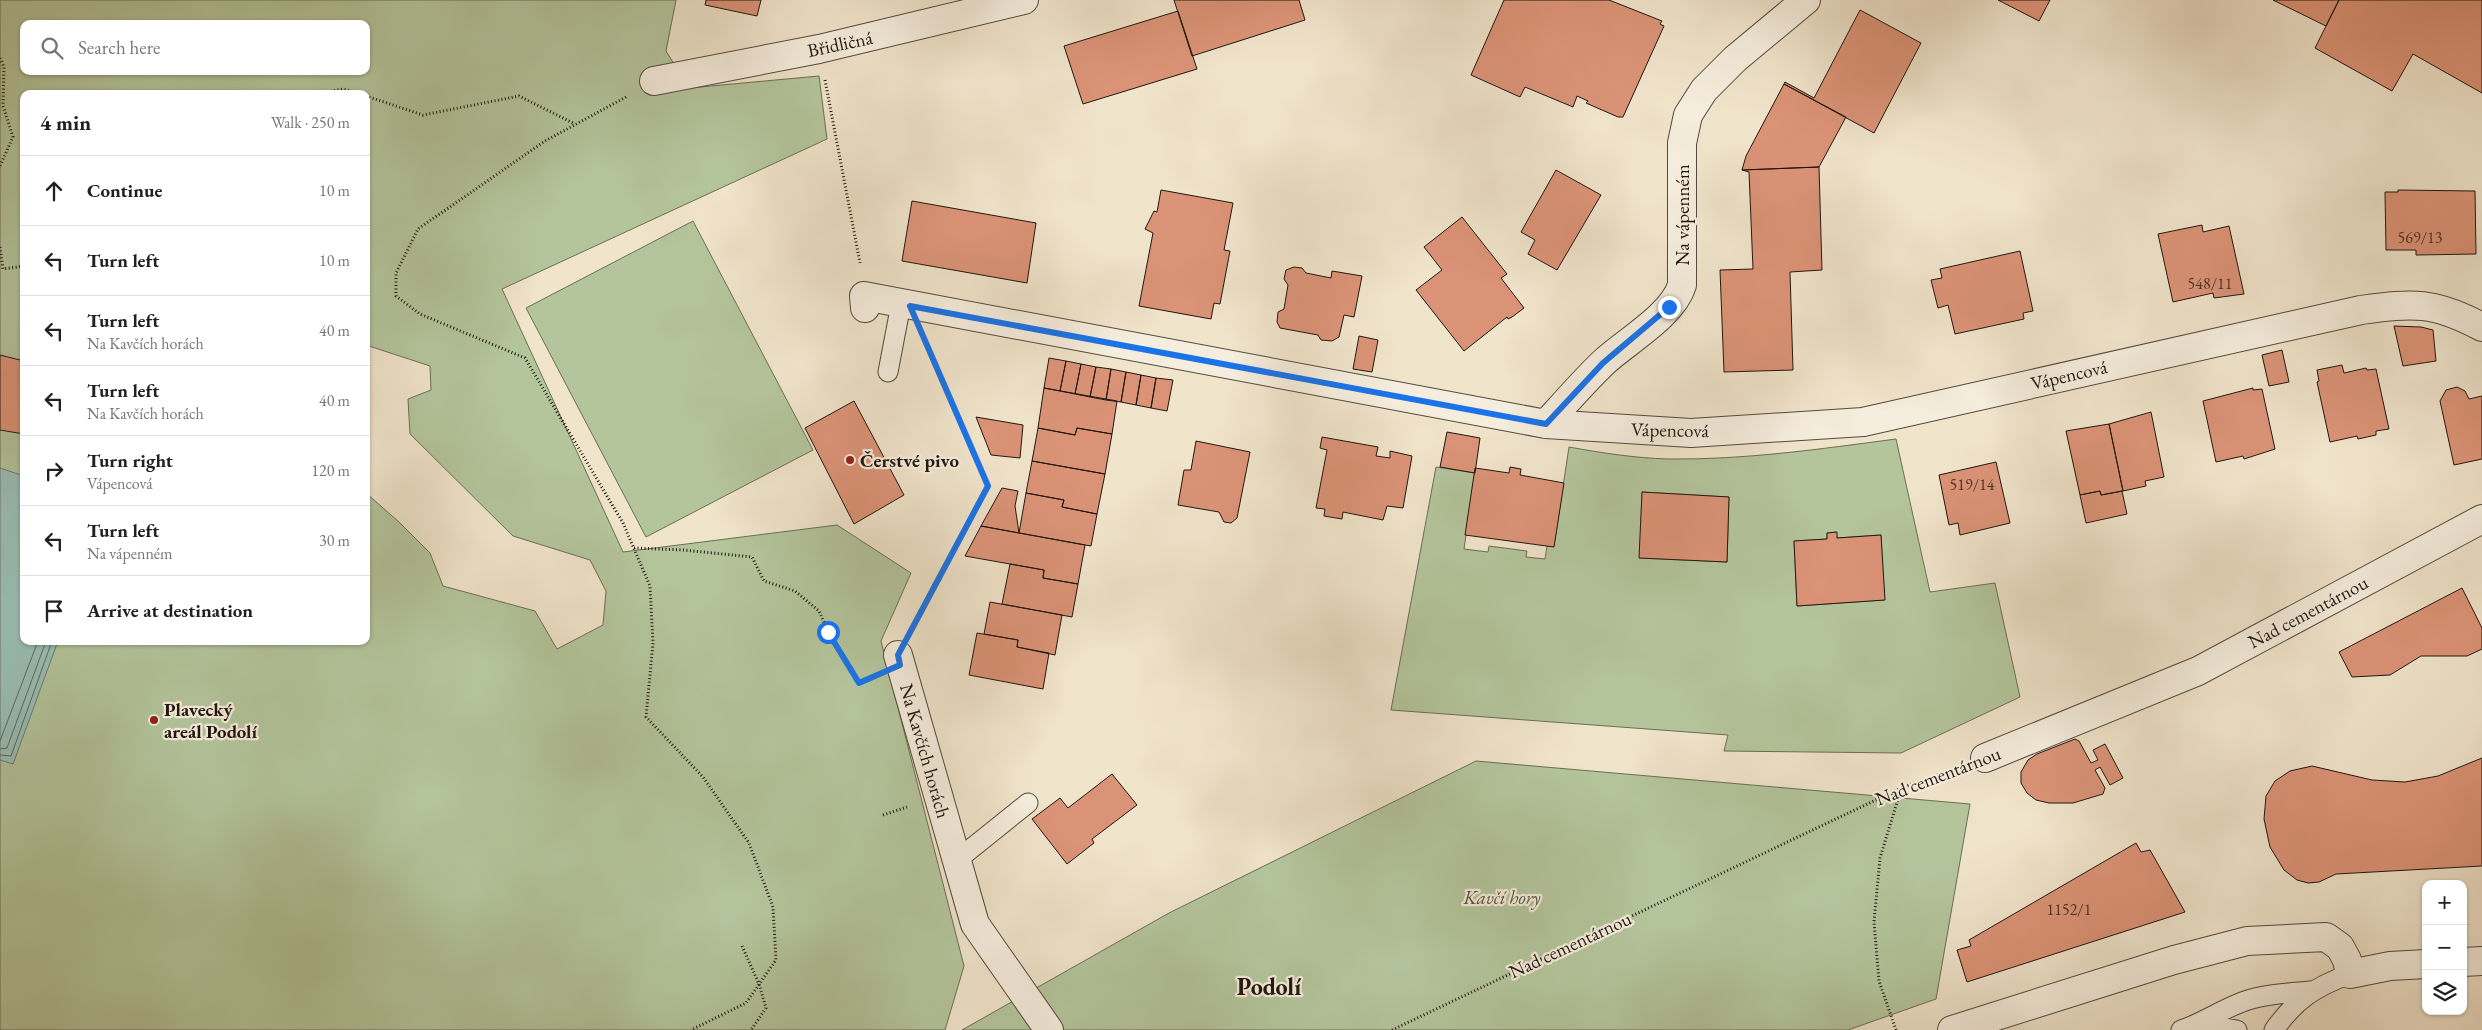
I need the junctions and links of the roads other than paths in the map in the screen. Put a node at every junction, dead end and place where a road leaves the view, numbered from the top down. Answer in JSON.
{"nodes":[{"id":1,"x":1024,"y":0,"type":"edge"},
{"id":2,"x":1806,"y":0,"type":"edge"},
{"id":3,"x":654,"y":81,"type":"road end"},
{"id":4,"x":906,"y":305,"type":"junction"},
{"id":5,"x":865,"y":308,"type":"dead end"},
{"id":6,"x":2482,"y":327,"type":"edge"},
{"id":7,"x":888,"y":372,"type":"dead end"},
{"id":8,"x":1546,"y":424,"type":"junction"},
{"id":9,"x":2482,"y":519,"type":"edge"},
{"id":10,"x":899,"y":660,"type":"road end"},
{"id":11,"x":1986,"y":758,"type":"road end"},
{"id":12,"x":1028,"y":803,"type":"dead end"},
{"id":13,"x":957,"y":860,"type":"junction"},
{"id":14,"x":2482,"y":961,"type":"edge"},
{"id":15,"x":2467,"y":962,"type":"edge"},
{"id":16,"x":2422,"y":964,"type":"edge"},
{"id":17,"x":2350,"y":974,"type":"junction"},
{"id":18,"x":2310,"y":991,"type":"junction"},
{"id":19,"x":2201,"y":1024,"type":"junction"},
{"id":20,"x":1049,"y":1030,"type":"edge"},
{"id":21,"x":1952,"y":1030,"type":"edge"},
{"id":22,"x":2181,"y":1030,"type":"edge"},
{"id":23,"x":2237,"y":1030,"type":"edge"},
{"id":24,"x":2274,"y":1030,"type":"edge"}],
"edges":[{"from":1,"to":3,"type":"street","name":"Břidličná"},
{"from":2,"to":8,"type":"street","name":"Na vápenném"},
{"from":4,"to":5,"type":"street","name":"Vápencová"},
{"from":4,"to":7,"type":"lane"},
{"from":4,"to":8,"type":"street","name":"Vápencová"},
{"from":6,"to":8,"type":"street","name":"Vápencová"},
{"from":9,"to":11,"type":"street","name":"Nad cementárnou"},
{"from":10,"to":13,"type":"street","name":"Na Kavčích horách"},
{"from":12,"to":13,"type":"lane"},
{"from":13,"to":20,"type":"street","name":"Na Kavčích horách"},
{"from":14,"to":15,"type":"street"},
{"from":16,"to":17,"type":"street"},
{"from":17,"to":18,"type":"lane"},
{"from":17,"to":21,"type":"street"},
{"from":18,"to":19,"type":"lane"},
{"from":18,"to":24,"type":"lane"},
{"from":19,"to":22,"type":"lane"},
{"from":19,"to":23,"type":"lane"}]}
